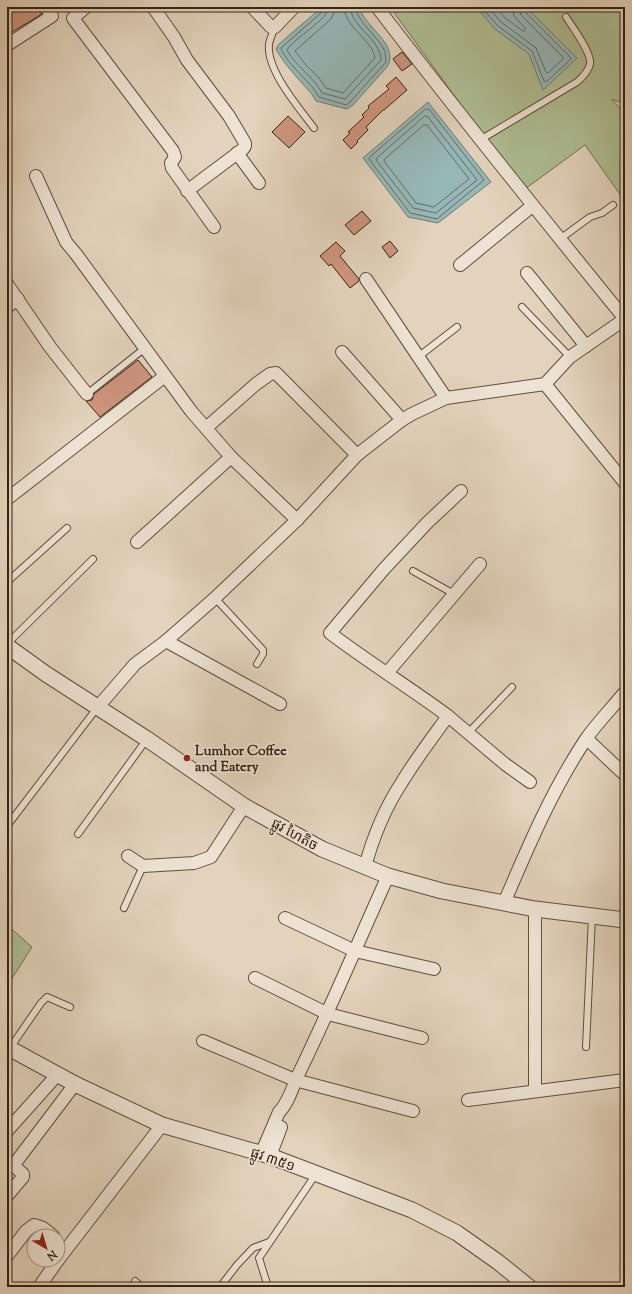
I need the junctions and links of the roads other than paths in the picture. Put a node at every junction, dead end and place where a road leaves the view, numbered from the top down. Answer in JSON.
{"nodes":[{"id":1,"x":46,"y":7,"type":"edge"},
{"id":2,"x":86,"y":7,"type":"edge"},
{"id":3,"x":153,"y":7,"type":"edge"},
{"id":4,"x":252,"y":7,"type":"edge"},
{"id":5,"x":294,"y":7,"type":"edge"},
{"id":6,"x":377,"y":7,"type":"edge"},
{"id":7,"x":566,"y":17,"type":"dead end"},
{"id":8,"x":275,"y":26,"type":"junction"},
{"id":9,"x":7,"y":45,"type":"edge"},
{"id":10,"x":314,"y":128,"type":"dead end"},
{"id":11,"x":480,"y":140,"type":"junction"},
{"id":12,"x":237,"y":153,"type":"junction"},
{"id":13,"x":36,"y":176,"type":"dead end"},
{"id":14,"x":259,"y":183,"type":"dead end"},
{"id":15,"x":187,"y":191,"type":"junction"},
{"id":16,"x":613,"y":205,"type":"dead end"},
{"id":17,"x":532,"y":206,"type":"junction"},
{"id":18,"x":214,"y":227,"type":"dead end"},
{"id":19,"x":560,"y":239,"type":"junction"},
{"id":20,"x":460,"y":264,"type":"dead end"},
{"id":21,"x":527,"y":273,"type":"dead end"},
{"id":22,"x":366,"y":279,"type":"dead end"},
{"id":23,"x":7,"y":284,"type":"edge"},
{"id":24,"x":18,"y":299,"type":"junction"},
{"id":25,"x":7,"y":307,"type":"edge"},
{"id":26,"x":522,"y":307,"type":"dead end"},
{"id":27,"x":457,"y":327,"type":"dead end"},
{"id":28,"x":586,"y":346,"type":"junction"},
{"id":29,"x":145,"y":348,"type":"junction"},
{"id":30,"x":342,"y":352,"type":"dead end"},
{"id":31,"x":418,"y":357,"type":"junction"},
{"id":32,"x":570,"y":357,"type":"junction"},
{"id":33,"x":165,"y":376,"type":"junction"},
{"id":34,"x":546,"y":384,"type":"junction"},
{"id":35,"x":87,"y":394,"type":"joint"},
{"id":36,"x":446,"y":398,"type":"junction"},
{"id":37,"x":402,"y":420,"type":"junction"},
{"id":38,"x":206,"y":428,"type":"junction"},
{"id":39,"x":357,"y":455,"type":"junction"},
{"id":40,"x":231,"y":457,"type":"junction"},
{"id":41,"x":625,"y":483,"type":"edge"},
{"id":42,"x":461,"y":491,"type":"dead end"},
{"id":43,"x":7,"y":499,"type":"edge"},
{"id":44,"x":297,"y":520,"type":"junction"},
{"id":45,"x":67,"y":528,"type":"dead end"},
{"id":46,"x":137,"y":542,"type":"dead end"},
{"id":47,"x":92,"y":559,"type":"dead end"},
{"id":48,"x":480,"y":564,"type":"dead end"},
{"id":49,"x":413,"y":571,"type":"dead end"},
{"id":50,"x":7,"y":582,"type":"edge"},
{"id":51,"x":454,"y":594,"type":"junction"},
{"id":52,"x":215,"y":598,"type":"junction"},
{"id":53,"x":166,"y":641,"type":"junction"},
{"id":54,"x":7,"y":645,"type":"edge"},
{"id":55,"x":257,"y":664,"type":"dead end"},
{"id":56,"x":387,"y":673,"type":"junction"},
{"id":57,"x":512,"y":687,"type":"dead end"},
{"id":58,"x":625,"y":692,"type":"edge"},
{"id":59,"x":280,"y":704,"type":"dead end"},
{"id":60,"x":97,"y":708,"type":"junction"},
{"id":61,"x":448,"y":716,"type":"junction"},
{"id":62,"x":467,"y":734,"type":"junction"},
{"id":63,"x":587,"y":738,"type":"junction"},
{"id":64,"x":147,"y":739,"type":"junction"},
{"id":65,"x":625,"y":775,"type":"edge"},
{"id":66,"x":530,"y":782,"type":"dead end"},
{"id":67,"x":244,"y":806,"type":"junction"},
{"id":68,"x":7,"y":826,"type":"edge"},
{"id":69,"x":78,"y":834,"type":"dead end"},
{"id":70,"x":128,"y":856,"type":"dead end"},
{"id":71,"x":143,"y":866,"type":"junction"},
{"id":72,"x":365,"y":867,"type":"junction"},
{"id":73,"x":388,"y":876,"type":"junction"},
{"id":74,"x":504,"y":903,"type":"junction"},
{"id":75,"x":124,"y":908,"type":"dead end"},
{"id":76,"x":535,"y":908,"type":"junction"},
{"id":77,"x":592,"y":916,"type":"junction"},
{"id":78,"x":285,"y":918,"type":"dead end"},
{"id":79,"x":625,"y":920,"type":"edge"},
{"id":80,"x":355,"y":951,"type":"junction"},
{"id":81,"x":434,"y":970,"type":"dead end"},
{"id":82,"x":255,"y":978,"type":"dead end"},
{"id":83,"x":70,"y":1007,"type":"dead end"},
{"id":84,"x":328,"y":1014,"type":"junction"},
{"id":85,"x":422,"y":1038,"type":"dead end"},
{"id":86,"x":203,"y":1041,"type":"dead end"},
{"id":87,"x":586,"y":1047,"type":"dead end"},
{"id":88,"x":8,"y":1048,"type":"edge"},
{"id":89,"x":57,"y":1075,"type":"junction"},
{"id":90,"x":295,"y":1080,"type":"junction"},
{"id":91,"x":625,"y":1080,"type":"edge"},
{"id":92,"x":75,"y":1084,"type":"junction"},
{"id":93,"x":535,"y":1091,"type":"junction"},
{"id":94,"x":468,"y":1100,"type":"dead end"},
{"id":95,"x":413,"y":1111,"type":"dead end"},
{"id":96,"x":162,"y":1125,"type":"junction"},
{"id":97,"x":7,"y":1131,"type":"edge"},
{"id":98,"x":265,"y":1155,"type":"junction"},
{"id":99,"x":316,"y":1174,"type":"junction"},
{"id":100,"x":7,"y":1196,"type":"edge"},
{"id":101,"x":30,"y":1228,"type":"edge"},
{"id":102,"x":43,"y":1228,"type":"edge"},
{"id":103,"x":26,"y":1231,"type":"edge"},
{"id":104,"x":66,"y":1239,"type":"edge"},
{"id":105,"x":269,"y":1242,"type":"junction"},
{"id":106,"x":7,"y":1256,"type":"edge"},
{"id":107,"x":52,"y":1268,"type":"edge"},
{"id":108,"x":135,"y":1281,"type":"dead end"},
{"id":109,"x":39,"y":1287,"type":"edge"},
{"id":110,"x":142,"y":1287,"type":"edge"},
{"id":111,"x":220,"y":1287,"type":"edge"},
{"id":112,"x":268,"y":1287,"type":"edge"},
{"id":113,"x":529,"y":1287,"type":"edge"}],
"edges":[{"from":1,"to":9,"type":"street"},
{"from":2,"to":15,"type":"street"},
{"from":3,"to":12,"type":"street"},
{"from":4,"to":8,"type":"street"},
{"from":5,"to":8,"type":"street"},
{"from":6,"to":11,"type":"street"},
{"from":7,"to":11,"type":"lane"},
{"from":8,"to":10,"type":"lane"},
{"from":11,"to":17,"type":"street"},
{"from":12,"to":14,"type":"street"},
{"from":12,"to":15,"type":"street"},
{"from":13,"to":29,"type":"street"},
{"from":15,"to":18,"type":"street"},
{"from":16,"to":19,"type":"lane"},
{"from":17,"to":19,"type":"street"},
{"from":17,"to":20,"type":"street"},
{"from":19,"to":28,"type":"street"},
{"from":21,"to":28,"type":"street"},
{"from":22,"to":31,"type":"street"},
{"from":23,"to":24,"type":"street"},
{"from":24,"to":25,"type":"street"},
{"from":24,"to":35,"type":"street"},
{"from":26,"to":32,"type":"lane"},
{"from":27,"to":31,"type":"lane"},
{"from":28,"to":32,"type":"street"},
{"from":29,"to":33,"type":"street"},
{"from":29,"to":35,"type":"lane"},
{"from":30,"to":37,"type":"street"},
{"from":31,"to":36,"type":"street"},
{"from":32,"to":34,"type":"street"},
{"from":33,"to":38,"type":"street"},
{"from":33,"to":43,"type":"street"},
{"from":34,"to":36,"type":"street"},
{"from":34,"to":41,"type":"street"},
{"from":36,"to":37,"type":"street"},
{"from":37,"to":39,"type":"street"},
{"from":38,"to":39,"type":"street"},
{"from":38,"to":40,"type":"street"},
{"from":39,"to":44,"type":"street"},
{"from":40,"to":44,"type":"street"},
{"from":40,"to":46,"type":"street"},
{"from":42,"to":56,"type":"street"},
{"from":44,"to":52,"type":"street"},
{"from":45,"to":50,"type":"lane"},
{"from":47,"to":54,"type":"lane"},
{"from":48,"to":51,"type":"street"},
{"from":49,"to":51,"type":"lane"},
{"from":51,"to":56,"type":"street"},
{"from":52,"to":53,"type":"street"},
{"from":52,"to":55,"type":"lane"},
{"from":53,"to":59,"type":"street"},
{"from":53,"to":60,"type":"street"},
{"from":54,"to":60,"type":"street","name":"ផ្លូវ ហៃតិច"},
{"from":56,"to":61,"type":"street"},
{"from":57,"to":62,"type":"lane"},
{"from":58,"to":63,"type":"street"},
{"from":60,"to":64,"type":"street","name":"ផ្លូវ ហៃតិច"},
{"from":60,"to":68,"type":"lane"},
{"from":61,"to":62,"type":"street"},
{"from":61,"to":72,"type":"street"},
{"from":62,"to":66,"type":"street"},
{"from":63,"to":65,"type":"street"},
{"from":63,"to":74,"type":"street"},
{"from":64,"to":67,"type":"street","name":"ផ្លូវ ហៃតិច"},
{"from":64,"to":69,"type":"lane"},
{"from":67,"to":71,"type":"street"},
{"from":67,"to":72,"type":"street","name":"ផ្លូវ ហៃតិច"},
{"from":70,"to":71,"type":"street"},
{"from":71,"to":75,"type":"lane"},
{"from":72,"to":73,"type":"street","name":"ផ្លូវ ហៃតិច"},
{"from":73,"to":74,"type":"street","name":"ផ្លូវ ហៃតិច"},
{"from":73,"to":80,"type":"street"},
{"from":74,"to":76,"type":"street","name":"ផ្លូវ ហៃតិច"},
{"from":76,"to":77,"type":"street","name":"ផ្លូវ ហៃតិច"},
{"from":76,"to":93,"type":"street"},
{"from":77,"to":79,"type":"street","name":"ផ្លូវ ហៃតិច"},
{"from":77,"to":87,"type":"lane"},
{"from":78,"to":80,"type":"street"},
{"from":80,"to":81,"type":"street"},
{"from":80,"to":84,"type":"street"},
{"from":82,"to":84,"type":"street"},
{"from":83,"to":88,"type":"lane"},
{"from":84,"to":85,"type":"street"},
{"from":84,"to":90,"type":"street"},
{"from":86,"to":90,"type":"street"},
{"from":88,"to":89,"type":"street","name":"ផ្លូវ ៣៥១"},
{"from":89,"to":92,"type":"street","name":"ផ្លូវ ៣៥១"},
{"from":89,"to":97,"type":"street"},
{"from":90,"to":95,"type":"street"},
{"from":90,"to":98,"type":"street"},
{"from":91,"to":93,"type":"street"},
{"from":92,"to":96,"type":"street","name":"ផ្លូវ ៣៥១"},
{"from":92,"to":100,"type":"street"},
{"from":93,"to":94,"type":"street"},
{"from":96,"to":98,"type":"street","name":"ផ្លូវ ៣៥១"},
{"from":96,"to":104,"type":"street"},
{"from":98,"to":99,"type":"street","name":"ផ្លូវ ៣៥១"},
{"from":99,"to":105,"type":"lane"},
{"from":99,"to":113,"type":"street","name":"ផ្លូវ ៣៥១"},
{"from":101,"to":102,"type":"street"},
{"from":103,"to":106,"type":"street"},
{"from":105,"to":111,"type":"lane"},
{"from":105,"to":112,"type":"lane"},
{"from":107,"to":109,"type":"street"},
{"from":108,"to":110,"type":"lane"}]}
